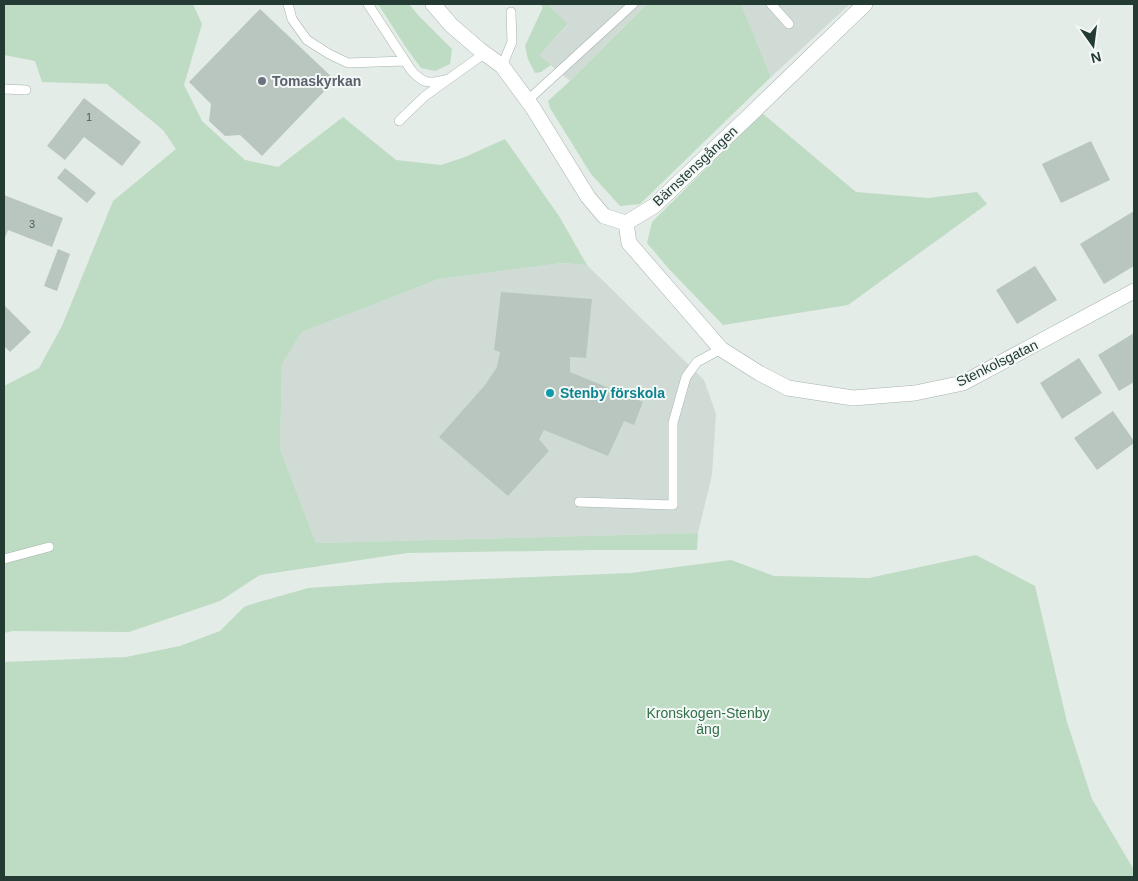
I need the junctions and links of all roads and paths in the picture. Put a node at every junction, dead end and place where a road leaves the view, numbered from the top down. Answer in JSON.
{"nodes":[{"id":1,"x":288,"y":4,"type":"edge"},
{"id":2,"x":368,"y":4,"type":"edge"},
{"id":3,"x":434,"y":4,"type":"edge"},
{"id":4,"x":633,"y":4,"type":"edge"},
{"id":5,"x":770,"y":4,"type":"edge"},
{"id":6,"x":864,"y":4,"type":"edge"},
{"id":7,"x":512,"y":12,"type":"dead end"},
{"id":8,"x":789,"y":24,"type":"dead end"},
{"id":9,"x":485,"y":54,"type":"junction"},
{"id":10,"x":405,"y":61,"type":"junction"},
{"id":11,"x":502,"y":66,"type":"junction"},
{"id":12,"x":449,"y":79,"type":"junction"},
{"id":13,"x":4,"y":89,"type":"edge"},
{"id":14,"x":26,"y":90,"type":"dead end"},
{"id":15,"x":528,"y":100,"type":"junction"},
{"id":16,"x":399,"y":121,"type":"dead end"},
{"id":17,"x":626,"y":223,"type":"junction"},
{"id":18,"x":1134,"y":291,"type":"edge"},
{"id":19,"x":721,"y":349,"type":"junction"},
{"id":20,"x":579,"y":502,"type":"dead end"},
{"id":21,"x":49,"y":547,"type":"dead end"},
{"id":22,"x":4,"y":559,"type":"edge"}],
"edges":[{"from":1,"to":10,"type":"lane"},
{"from":2,"to":10,"type":"lane"},
{"from":3,"to":9,"type":"street"},
{"from":4,"to":15,"type":"lane"},
{"from":5,"to":8,"type":"lane"},
{"from":6,"to":17,"type":"street","name":"Bärnstensgången"},
{"from":7,"to":11,"type":"lane"},
{"from":9,"to":11,"type":"street"},
{"from":9,"to":12,"type":"lane"},
{"from":10,"to":12,"type":"lane"},
{"from":11,"to":15,"type":"street"},
{"from":12,"to":16,"type":"lane"},
{"from":13,"to":14,"type":"lane"},
{"from":15,"to":17,"type":"street"},
{"from":17,"to":19,"type":"street","name":"Stenkolsgatan"},
{"from":18,"to":19,"type":"street","name":"Stenkolsgatan"},
{"from":19,"to":20,"type":"lane"},
{"from":21,"to":22,"type":"lane"}]}
